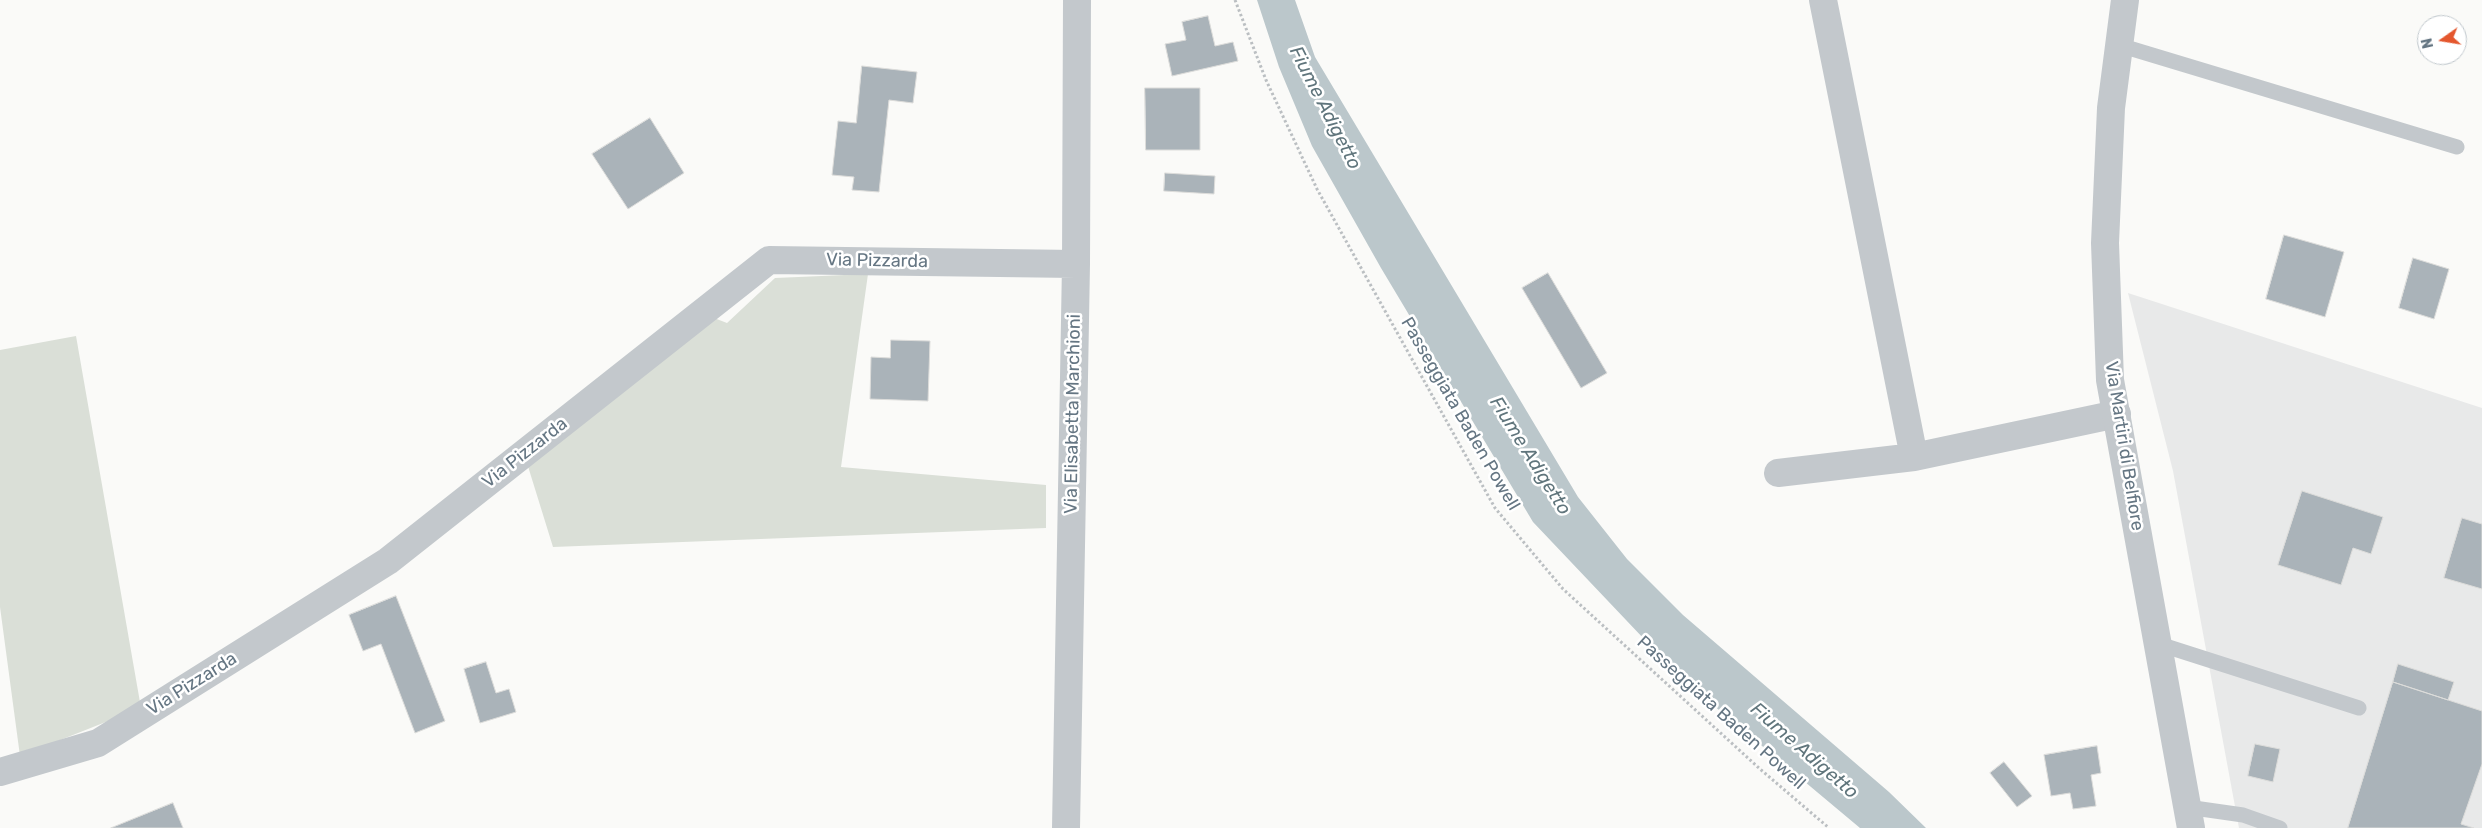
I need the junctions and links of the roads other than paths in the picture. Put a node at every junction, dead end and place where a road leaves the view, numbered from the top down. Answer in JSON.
{"nodes":[{"id":1,"x":1077,"y":0,"type":"edge"},
{"id":2,"x":1823,"y":0,"type":"edge"},
{"id":3,"x":2125,"y":0,"type":"edge"},
{"id":4,"x":2118,"y":45,"type":"junction"},
{"id":5,"x":2457,"y":147,"type":"dead end"},
{"id":6,"x":1076,"y":264,"type":"junction"},
{"id":7,"x":2117,"y":414,"type":"junction"},
{"id":8,"x":1914,"y":456,"type":"junction"},
{"id":9,"x":1778,"y":473,"type":"dead end"},
{"id":10,"x":2159,"y":644,"type":"junction"},
{"id":11,"x":2359,"y":708,"type":"dead end"},
{"id":12,"x":0,"y":772,"type":"edge"},
{"id":13,"x":2189,"y":817,"type":"edge"},
{"id":14,"x":1066,"y":828,"type":"edge"},
{"id":15,"x":2280,"y":828,"type":"edge"}],
"edges":[{"from":1,"to":6,"type":"street","name":"Via Elisabetta Marchioni"},
{"from":2,"to":8,"type":"street"},
{"from":3,"to":4,"type":"street","name":"Via Martiri di Belfiore"},
{"from":4,"to":5,"type":"lane"},
{"from":4,"to":7,"type":"street","name":"Via Martiri di Belfiore"},
{"from":6,"to":12,"type":"street","name":"Via Pizzarda"},
{"from":6,"to":14,"type":"street","name":"Via Elisabetta Marchioni"},
{"from":7,"to":8,"type":"street"},
{"from":7,"to":10,"type":"street","name":"Via Martiri di Belfiore"},
{"from":8,"to":9,"type":"street"},
{"from":10,"to":11,"type":"lane"},
{"from":10,"to":13,"type":"street","name":"Via Martiri di Belfiore"},
{"from":13,"to":15,"type":"lane"}]}
